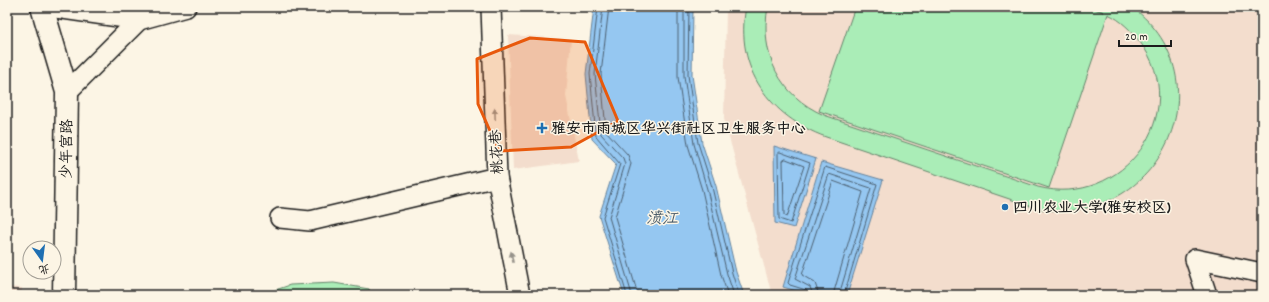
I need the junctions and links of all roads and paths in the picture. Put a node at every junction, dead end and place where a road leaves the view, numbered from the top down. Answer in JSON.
{"nodes":[{"id":1,"x":42,"y":7,"type":"edge"},
{"id":2,"x":49,"y":7,"type":"edge"},
{"id":3,"x":186,"y":7,"type":"edge"},
{"id":4,"x":491,"y":7,"type":"edge"},
{"id":5,"x":139,"y":20,"type":"junction"},
{"id":6,"x":67,"y":92,"type":"junction"},
{"id":7,"x":497,"y":176,"type":"junction"},
{"id":8,"x":280,"y":218,"type":"dead end"},
{"id":9,"x":1262,"y":273,"type":"edge"},
{"id":10,"x":64,"y":295,"type":"edge"},
{"id":11,"x":520,"y":295,"type":"edge"},
{"id":12,"x":1206,"y":295,"type":"edge"}],
"edges":[{"from":1,"to":6,"type":"main road","name":"少年宫路"},
{"from":2,"to":5,"type":"street"},
{"from":3,"to":5,"type":"street"},
{"from":7,"to":4,"type":"street","name":"桃花巷","one_way":true},
{"from":5,"to":6,"type":"street"},
{"from":6,"to":10,"type":"main road","name":"少年宫路"},
{"from":7,"to":8,"type":"street"},
{"from":11,"to":7,"type":"street","name":"桃花巷","one_way":true},
{"from":9,"to":12,"type":"street"}]}
